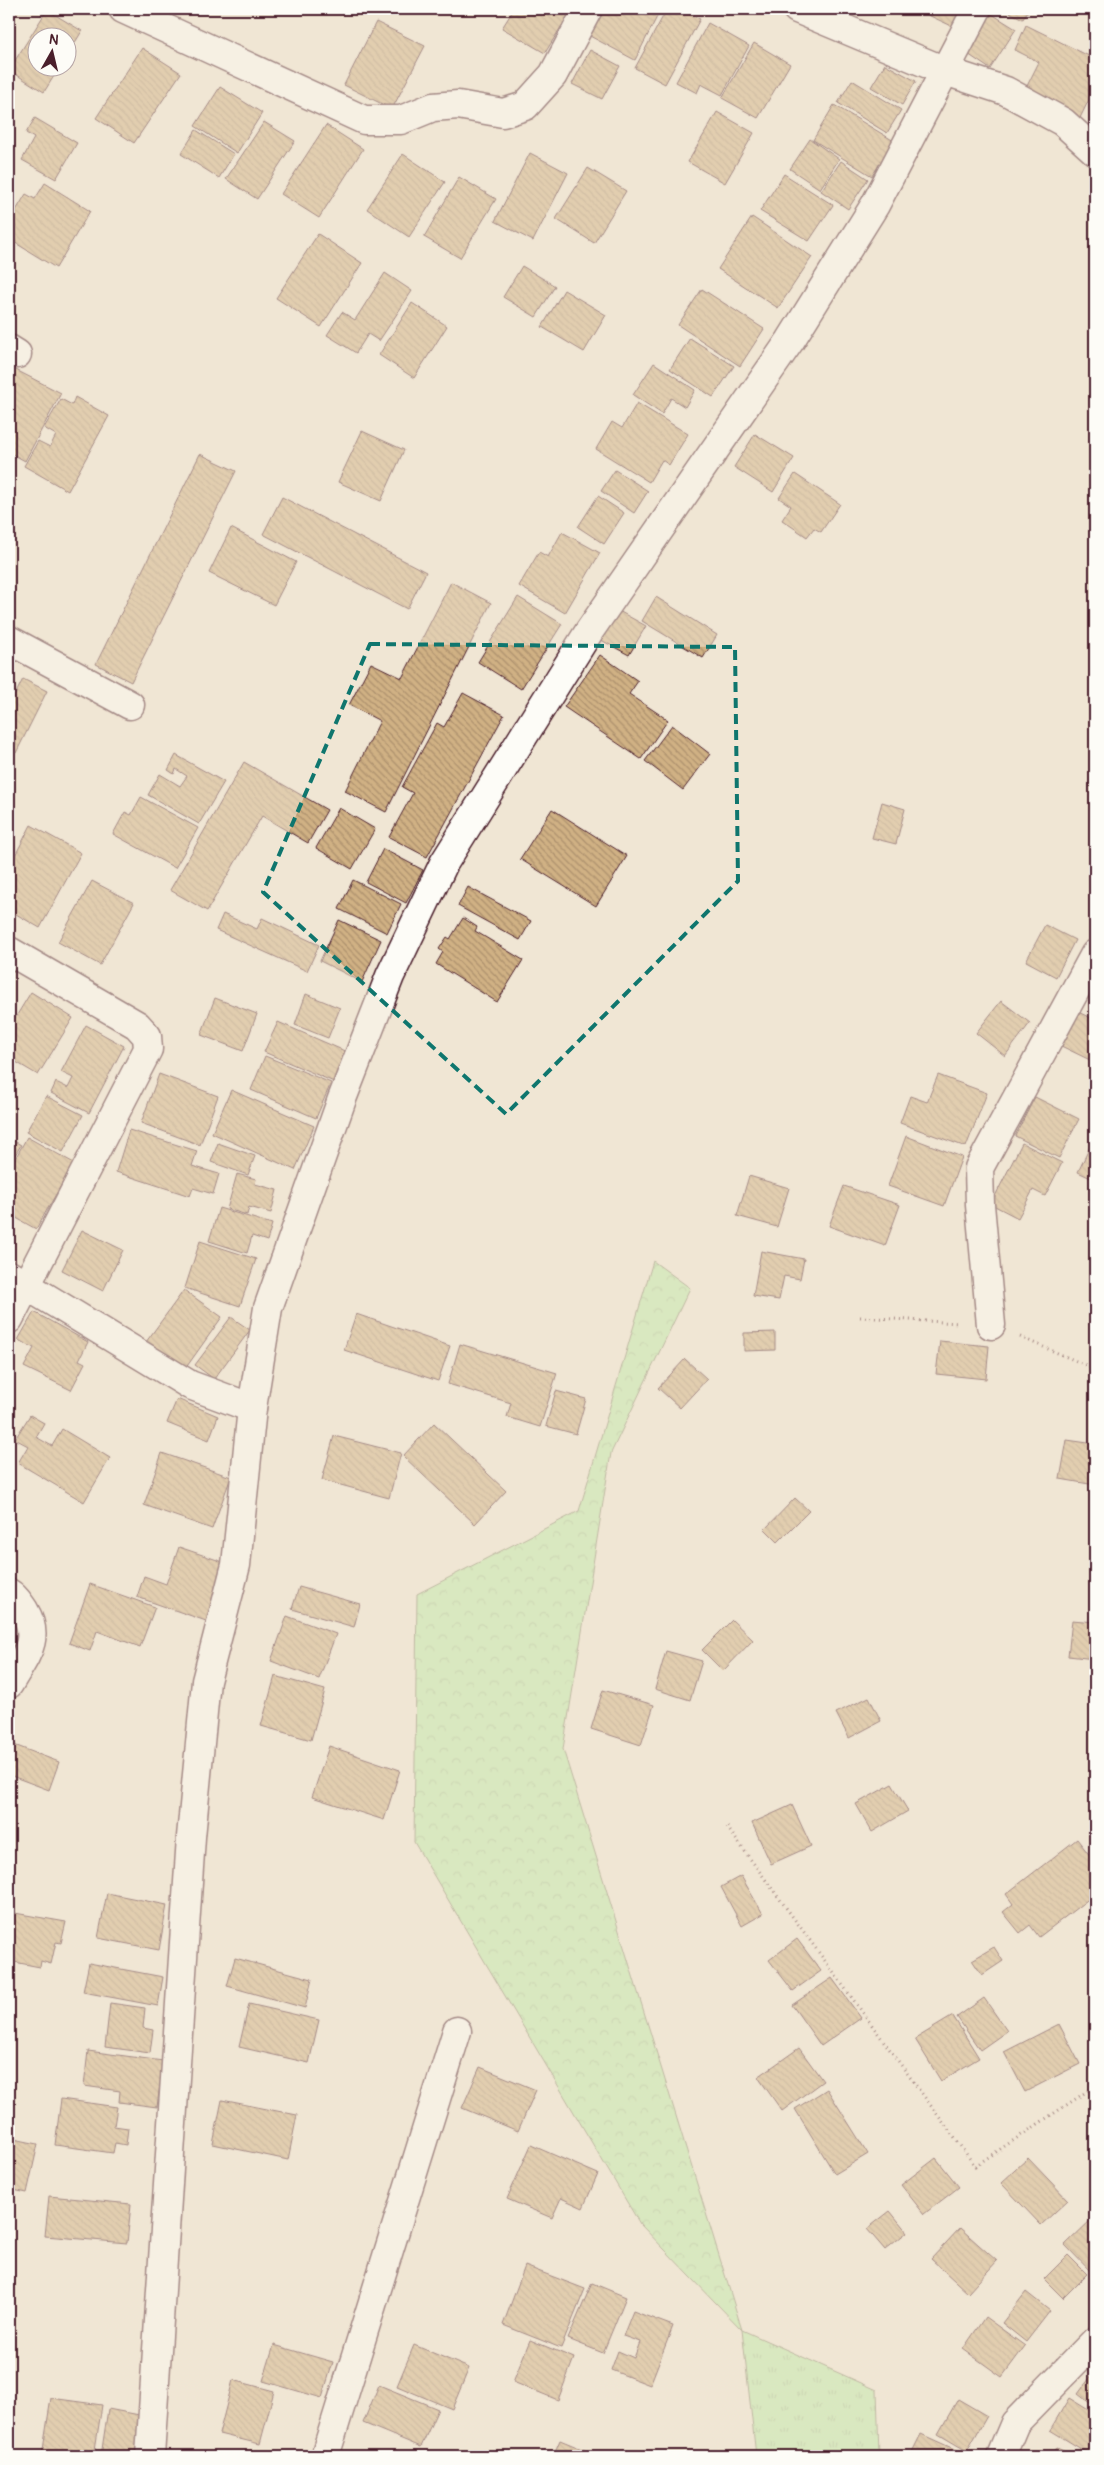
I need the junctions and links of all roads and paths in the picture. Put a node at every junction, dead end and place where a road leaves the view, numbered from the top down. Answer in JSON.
{"nodes":[{"id":1,"x":123,"y":9,"type":"edge"},
{"id":2,"x":588,"y":9,"type":"edge"},
{"id":3,"x":797,"y":9,"type":"edge"},
{"id":4,"x":977,"y":9,"type":"edge"},
{"id":5,"x":945,"y":71,"type":"junction"},
{"id":6,"x":1095,"y":151,"type":"edge"},
{"id":7,"x":9,"y":640,"type":"edge"},
{"id":8,"x":130,"y":705,"type":"dead end"},
{"id":9,"x":9,"y":951,"type":"edge"},
{"id":10,"x":1095,"y":954,"type":"edge"},
{"id":11,"x":17,"y":1280,"type":"edge"},
{"id":12,"x":9,"y":1319,"type":"edge"},
{"id":13,"x":991,"y":1325,"type":"dead end"},
{"id":14,"x":252,"y":1408,"type":"junction"},
{"id":15,"x":9,"y":1593,"type":"edge"},
{"id":16,"x":9,"y":1684,"type":"edge"},
{"id":17,"x":727,"y":1827,"type":"dead end"},
{"id":18,"x":457,"y":2031,"type":"dead end"},
{"id":19,"x":1095,"y":2086,"type":"edge"},
{"id":20,"x":1095,"y":2341,"type":"edge"},
{"id":21,"x":150,"y":2456,"type":"edge"},
{"id":22,"x":325,"y":2456,"type":"edge"},
{"id":23,"x":1001,"y":2456,"type":"edge"}],
"edges":[{"from":1,"to":2,"type":"street"},
{"from":3,"to":5,"type":"street"},
{"from":4,"to":5,"type":"street"},
{"from":5,"to":6,"type":"street"},
{"from":5,"to":14,"type":"street"},
{"from":7,"to":8,"type":"street"},
{"from":9,"to":11,"type":"street"},
{"from":10,"to":13,"type":"street"},
{"from":11,"to":12,"type":"street"},
{"from":11,"to":14,"type":"street"},
{"from":14,"to":21,"type":"street"},
{"from":15,"to":16,"type":"street"},
{"from":17,"to":19,"type":"path"},
{"from":18,"to":22,"type":"street"},
{"from":20,"to":23,"type":"street"}]}
